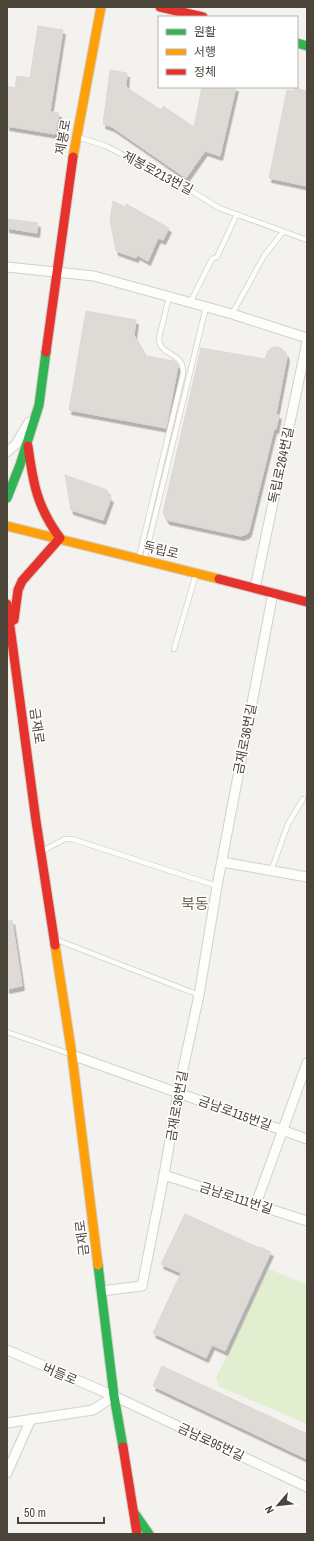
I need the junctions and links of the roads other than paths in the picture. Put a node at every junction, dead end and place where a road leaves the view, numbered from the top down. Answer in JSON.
{"nodes":[{"id":1,"x":101,"y":7,"type":"edge"},
{"id":2,"x":160,"y":7,"type":"edge"},
{"id":3,"x":190,"y":10,"type":"edge"},
{"id":4,"x":201,"y":16,"type":"edge"},
{"id":5,"x":76,"y":137,"type":"junction"},
{"id":6,"x":237,"y":214,"type":"junction"},
{"id":7,"x":283,"y":232,"type":"junction"},
{"id":8,"x":307,"y":240,"type":"edge"},
{"id":9,"x":7,"y":267,"type":"edge"},
{"id":10,"x":56,"y":273,"type":"junction"},
{"id":11,"x":169,"y":297,"type":"junction"},
{"id":12,"x":190,"y":303,"type":"junction"},
{"id":13,"x":206,"y":307,"type":"junction"},
{"id":14,"x":232,"y":314,"type":"junction"},
{"id":15,"x":307,"y":338,"type":"edge"},
{"id":16,"x":307,"y":342,"type":"edge"},
{"id":17,"x":39,"y":405,"type":"junction"},
{"id":18,"x":28,"y":440,"type":"junction"},
{"id":19,"x":7,"y":452,"type":"edge"},
{"id":20,"x":7,"y":498,"type":"edge"},
{"id":21,"x":7,"y":526,"type":"edge"},
{"id":22,"x":60,"y":538,"type":"junction"},
{"id":23,"x":142,"y":558,"type":"junction"},
{"id":24,"x":196,"y":572,"type":"junction"},
{"id":25,"x":255,"y":588,"type":"junction"},
{"id":26,"x":273,"y":593,"type":"junction"},
{"id":27,"x":307,"y":602,"type":"edge"},
{"id":28,"x":7,"y":604,"type":"edge"},
{"id":29,"x":7,"y":635,"type":"edge"},
{"id":30,"x":12,"y":644,"type":"junction"},
{"id":31,"x":174,"y":649,"type":"dead end"},
{"id":32,"x":303,"y":799,"type":"dead end"},
{"id":33,"x":41,"y":852,"type":"junction"},
{"id":34,"x":222,"y":862,"type":"junction"},
{"id":35,"x":271,"y":871,"type":"junction"},
{"id":36,"x":307,"y":877,"type":"edge"},
{"id":37,"x":217,"y":886,"type":"junction"},
{"id":38,"x":54,"y":939,"type":"junction"},
{"id":39,"x":199,"y":995,"type":"junction"},
{"id":40,"x":7,"y":1032,"type":"edge"},
{"id":41,"x":72,"y":1055,"type":"junction"},
{"id":42,"x":307,"y":1063,"type":"edge"},
{"id":43,"x":178,"y":1092,"type":"junction"},
{"id":44,"x":283,"y":1130,"type":"junction"},
{"id":45,"x":307,"y":1139,"type":"edge"},
{"id":46,"x":164,"y":1174,"type":"junction"},
{"id":47,"x":256,"y":1204,"type":"junction"},
{"id":48,"x":307,"y":1221,"type":"edge"},
{"id":49,"x":101,"y":1291,"type":"junction"},
{"id":50,"x":7,"y":1350,"type":"edge"},
{"id":51,"x":114,"y":1396,"type":"junction"},
{"id":52,"x":31,"y":1419,"type":"junction"},
{"id":53,"x":7,"y":1423,"type":"edge"},
{"id":54,"x":7,"y":1473,"type":"edge"},
{"id":55,"x":307,"y":1487,"type":"edge"},
{"id":56,"x":133,"y":1510,"type":"junction"},
{"id":57,"x":137,"y":1534,"type":"edge"},
{"id":58,"x":149,"y":1534,"type":"edge"}],
"edges":[{"from":1,"to":5,"type":"street","name":"제봉로"},
{"from":2,"to":3,"type":"street"},
{"from":3,"to":4,"type":"street"},
{"from":5,"to":6,"type":"lane","name":"제봉로213번길"},
{"from":5,"to":10,"type":"street","name":"제봉로"},
{"from":6,"to":7,"type":"lane","name":"제봉로213번길"},
{"from":6,"to":12,"type":"lane"},
{"from":7,"to":8,"type":"lane","name":"제봉로213번길"},
{"from":7,"to":14,"type":"lane"},
{"from":9,"to":10,"type":"street"},
{"from":10,"to":11,"type":"street"},
{"from":10,"to":17,"type":"street","name":"제봉로"},
{"from":11,"to":12,"type":"street"},
{"from":11,"to":23,"type":"lane"},
{"from":12,"to":13,"type":"street"},
{"from":13,"to":14,"type":"street"},
{"from":13,"to":23,"type":"lane"},
{"from":14,"to":15,"type":"street"},
{"from":16,"to":25,"type":"street","name":"독립로264번길"},
{"from":17,"to":18,"type":"street","name":"제봉로"},
{"from":17,"to":19,"type":"street"},
{"from":18,"to":20,"type":"street","name":"제봉로"},
{"from":18,"to":22,"type":"street"},
{"from":21,"to":22,"type":"street","name":"독립로"},
{"from":22,"to":23,"type":"street","name":"독립로"},
{"from":22,"to":30,"type":"street"},
{"from":23,"to":24,"type":"street","name":"독립로"},
{"from":24,"to":25,"type":"street","name":"독립로"},
{"from":24,"to":31,"type":"lane"},
{"from":25,"to":26,"type":"street","name":"독립로"},
{"from":26,"to":27,"type":"street","name":"독립로"},
{"from":26,"to":34,"type":"street","name":"금재로36번길"},
{"from":28,"to":30,"type":"street","name":"금재로"},
{"from":29,"to":30,"type":"street"},
{"from":30,"to":33,"type":"street","name":"금재로"},
{"from":32,"to":35,"type":"lane"},
{"from":33,"to":37,"type":"lane"},
{"from":33,"to":38,"type":"street","name":"금재로"},
{"from":34,"to":35,"type":"street"},
{"from":34,"to":37,"type":"street","name":"금재로36번길"},
{"from":35,"to":36,"type":"street"},
{"from":37,"to":39,"type":"street","name":"금재로36번길"},
{"from":38,"to":39,"type":"lane"},
{"from":38,"to":41,"type":"street","name":"금재로"},
{"from":39,"to":43,"type":"street","name":"금재로36번길"},
{"from":40,"to":41,"type":"lane"},
{"from":41,"to":43,"type":"street","name":"금남로115번길"},
{"from":41,"to":49,"type":"street","name":"금재로"},
{"from":42,"to":44,"type":"street"},
{"from":43,"to":44,"type":"street","name":"금남로115번길"},
{"from":43,"to":46,"type":"street","name":"금재로36번길"},
{"from":44,"to":45,"type":"street","name":"금남로115번길"},
{"from":44,"to":47,"type":"street"},
{"from":46,"to":47,"type":"street","name":"금남로111번길"},
{"from":46,"to":49,"type":"street","name":"금재로36번길"},
{"from":47,"to":48,"type":"street","name":"금남로111번길"},
{"from":49,"to":51,"type":"street","name":"금재로"},
{"from":50,"to":51,"type":"street","name":"버들로"},
{"from":51,"to":52,"type":"street"},
{"from":51,"to":55,"type":"street","name":"금남로95번길"},
{"from":51,"to":56,"type":"street","name":"금재로"},
{"from":52,"to":53,"type":"street"},
{"from":52,"to":54,"type":"street"},
{"from":56,"to":57,"type":"street","name":"금재로"},
{"from":56,"to":58,"type":"street"}]}
